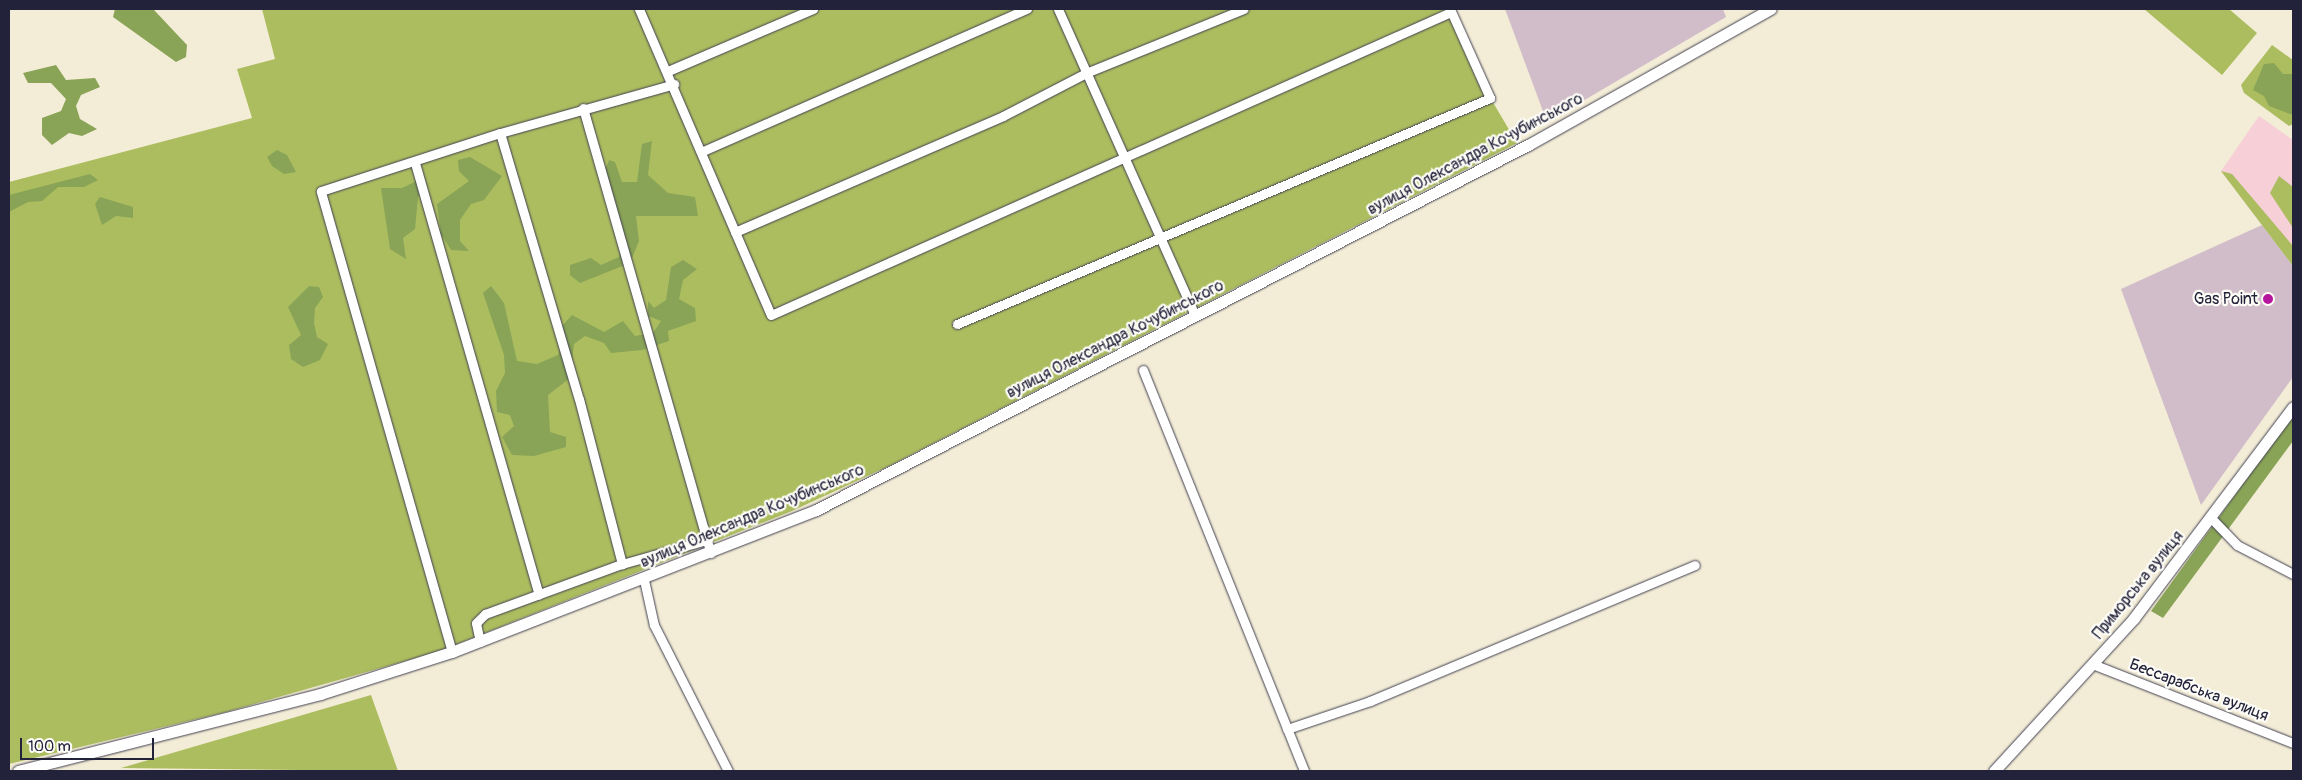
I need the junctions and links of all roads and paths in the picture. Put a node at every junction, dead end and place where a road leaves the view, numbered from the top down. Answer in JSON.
{"nodes":[{"id":1,"x":639,"y":9,"type":"edge"},
{"id":2,"x":813,"y":9,"type":"edge"},
{"id":3,"x":1027,"y":9,"type":"edge"},
{"id":4,"x":1058,"y":9,"type":"edge"},
{"id":5,"x":1244,"y":9,"type":"edge"},
{"id":6,"x":1770,"y":9,"type":"edge"},
{"id":7,"x":1451,"y":10,"type":"edge"},
{"id":8,"x":668,"y":71,"type":"junction"},
{"id":9,"x":1086,"y":73,"type":"junction"},
{"id":10,"x":674,"y":84,"type":"junction"},
{"id":11,"x":583,"y":108,"type":"junction"},
{"id":12,"x":500,"y":133,"type":"junction"},
{"id":13,"x":703,"y":151,"type":"junction"},
{"id":14,"x":1124,"y":159,"type":"junction"},
{"id":15,"x":415,"y":164,"type":"junction"},
{"id":16,"x":735,"y":232,"type":"junction"},
{"id":17,"x":1161,"y":240,"type":"junction"},
{"id":18,"x":1195,"y":315,"type":"junction"},
{"id":19,"x":957,"y":324,"type":"dead end"},
{"id":20,"x":1143,"y":370,"type":"dead end"},
{"id":21,"x":2293,"y":407,"type":"edge"},
{"id":22,"x":2212,"y":519,"type":"junction"},
{"id":23,"x":707,"y":540,"type":"junction"},
{"id":24,"x":711,"y":553,"type":"junction"},
{"id":25,"x":622,"y":564,"type":"junction"},
{"id":26,"x":1695,"y":565,"type":"dead end"},
{"id":27,"x":2293,"y":574,"type":"edge"},
{"id":28,"x":644,"y":580,"type":"junction"},
{"id":29,"x":539,"y":595,"type":"junction"},
{"id":30,"x":480,"y":642,"type":"junction"},
{"id":31,"x":452,"y":652,"type":"junction"},
{"id":32,"x":2095,"y":665,"type":"junction"},
{"id":33,"x":1287,"y":729,"type":"junction"},
{"id":34,"x":2293,"y":742,"type":"edge"},
{"id":35,"x":18,"y":771,"type":"edge"},
{"id":36,"x":728,"y":771,"type":"edge"},
{"id":37,"x":1304,"y":771,"type":"edge"},
{"id":38,"x":1994,"y":771,"type":"edge"}],
"edges":[{"from":1,"to":8,"type":"street"},
{"from":2,"to":8,"type":"street"},
{"from":3,"to":13,"type":"street"},
{"from":4,"to":9,"type":"street"},
{"from":5,"to":9,"type":"street"},
{"from":6,"to":18,"type":"street","name":"вулиця Олександра Кочубинського"},
{"from":7,"to":14,"type":"street"},
{"from":7,"to":17,"type":"street"},
{"from":8,"to":10,"type":"street"},
{"from":9,"to":14,"type":"street"},
{"from":9,"to":16,"type":"street"},
{"from":10,"to":11,"type":"street"},
{"from":10,"to":13,"type":"street"},
{"from":11,"to":12,"type":"street"},
{"from":11,"to":23,"type":"street"},
{"from":12,"to":15,"type":"street"},
{"from":12,"to":25,"type":"street"},
{"from":13,"to":16,"type":"street"},
{"from":14,"to":16,"type":"street"},
{"from":14,"to":17,"type":"street"},
{"from":15,"to":29,"type":"street"},
{"from":15,"to":31,"type":"street"},
{"from":17,"to":18,"type":"street"},
{"from":17,"to":19,"type":"street"},
{"from":18,"to":24,"type":"street","name":"вулиця Олександра Кочубинського"},
{"from":20,"to":33,"type":"street"},
{"from":21,"to":22,"type":"street","name":"Приморська вулиця"},
{"from":22,"to":27,"type":"street"},
{"from":22,"to":32,"type":"street","name":"Приморська вулиця"},
{"from":23,"to":24,"type":"street"},
{"from":23,"to":25,"type":"street"},
{"from":24,"to":28,"type":"street","name":"вулиця Олександра Кочубинського"},
{"from":25,"to":29,"type":"street"},
{"from":26,"to":33,"type":"street"},
{"from":28,"to":30,"type":"street","name":"вулиця Олександра Кочубинського"},
{"from":28,"to":36,"type":"street"},
{"from":29,"to":30,"type":"street"},
{"from":30,"to":31,"type":"street","name":"вулиця Олександра Кочубинського"},
{"from":31,"to":35,"type":"street","name":"вулиця Олександра Кочубинського"},
{"from":32,"to":34,"type":"street","name":"Бессарабська вулиця"},
{"from":32,"to":38,"type":"street","name":"Приморська вулиця"},
{"from":33,"to":37,"type":"street"}]}
